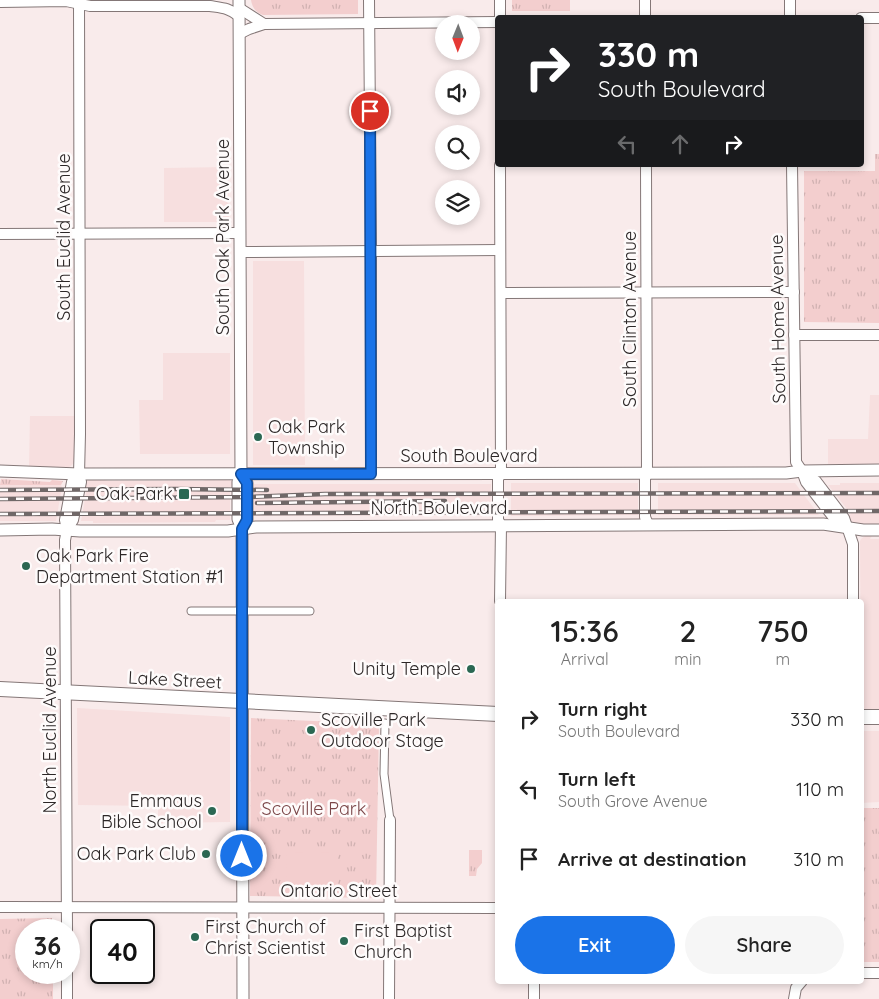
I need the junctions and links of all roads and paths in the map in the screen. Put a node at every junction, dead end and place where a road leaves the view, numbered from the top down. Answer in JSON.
{"nodes":[{"id":1,"x":369,"y":0,"type":"edge"},
{"id":2,"x":500,"y":0,"type":"edge"},
{"id":3,"x":644,"y":0,"type":"edge"},
{"id":4,"x":790,"y":0,"type":"edge"},
{"id":5,"x":0,"y":2,"type":"edge"},
{"id":6,"x":78,"y":2,"type":"edge"},
{"id":7,"x":210,"y":6,"type":"junction"},
{"id":8,"x":239,"y":6,"type":"edge"},
{"id":9,"x":500,"y":15,"type":"edge"},
{"id":10,"x":645,"y":15,"type":"edge"},
{"id":11,"x":790,"y":15,"type":"edge"},
{"id":12,"x":864,"y":18,"type":"edge"},
{"id":13,"x":879,"y":18,"type":"edge"},
{"id":14,"x":495,"y":22,"type":"edge"},
{"id":15,"x":369,"y":23,"type":"junction"},
{"id":16,"x":264,"y":24,"type":"junction"},
{"id":17,"x":239,"y":34,"type":"junction"},
{"id":18,"x":500,"y":167,"type":"edge"},
{"id":19,"x":646,"y":167,"type":"edge"},
{"id":20,"x":792,"y":167,"type":"edge"},
{"id":21,"x":240,"y":233,"type":"junction"},
{"id":22,"x":0,"y":234,"type":"edge"},
{"id":23,"x":80,"y":234,"type":"junction"},
{"id":24,"x":500,"y":250,"type":"junction"},
{"id":25,"x":371,"y":251,"type":"junction"},
{"id":26,"x":240,"y":252,"type":"junction"},
{"id":27,"x":647,"y":292,"type":"junction"},
{"id":28,"x":794,"y":292,"type":"junction"},
{"id":29,"x":500,"y":293,"type":"junction"},
{"id":30,"x":794,"y":335,"type":"junction"},
{"id":31,"x":879,"y":335,"type":"edge"},
{"id":32,"x":879,"y":470,"type":"edge"},
{"id":33,"x":802,"y":471,"type":"junction"},
{"id":34,"x":0,"y":472,"type":"edge"},
{"id":35,"x":501,"y":473,"type":"junction"},
{"id":36,"x":647,"y":473,"type":"junction"},
{"id":37,"x":79,"y":474,"type":"junction"},
{"id":38,"x":241,"y":474,"type":"junction"},
{"id":39,"x":371,"y":474,"type":"junction"},
{"id":40,"x":648,"y":524,"type":"junction"},
{"id":41,"x":500,"y":525,"type":"junction"},
{"id":42,"x":847,"y":527,"type":"junction"},
{"id":43,"x":242,"y":529,"type":"junction"},
{"id":44,"x":0,"y":530,"type":"edge"},
{"id":45,"x":67,"y":530,"type":"junction"},
{"id":46,"x":879,"y":530,"type":"edge"},
{"id":47,"x":500,"y":599,"type":"edge"},
{"id":48,"x":853,"y":599,"type":"edge"},
{"id":49,"x":191,"y":610,"type":"dead end"},
{"id":50,"x":242,"y":611,"type":"junction"},
{"id":51,"x":310,"y":611,"type":"dead end"},
{"id":52,"x":0,"y":689,"type":"edge"},
{"id":53,"x":66,"y":693,"type":"junction"},
{"id":54,"x":242,"y":702,"type":"junction"},
{"id":55,"x":495,"y":714,"type":"edge"},
{"id":56,"x":864,"y":717,"type":"edge"},
{"id":57,"x":879,"y":717,"type":"edge"},
{"id":58,"x":385,"y":723,"type":"dead end"},
{"id":59,"x":390,"y":820,"type":"joint"},
{"id":60,"x":0,"y":907,"type":"edge"},
{"id":61,"x":67,"y":907,"type":"junction"},
{"id":62,"x":242,"y":907,"type":"junction"},
{"id":63,"x":389,"y":908,"type":"junction"},
{"id":64,"x":495,"y":908,"type":"edge"},
{"id":65,"x":67,"y":919,"type":"edge"},
{"id":66,"x":864,"y":973,"type":"edge"},
{"id":67,"x":879,"y":973,"type":"edge"},
{"id":68,"x":67,"y":984,"type":"edge"},
{"id":69,"x":534,"y":984,"type":"edge"},
{"id":70,"x":799,"y":984,"type":"edge"},
{"id":71,"x":67,"y":999,"type":"edge"},
{"id":72,"x":243,"y":999,"type":"edge"},
{"id":73,"x":389,"y":999,"type":"edge"},
{"id":74,"x":534,"y":999,"type":"edge"},
{"id":75,"x":794,"y":999,"type":"edge"}],
"edges":[{"from":1,"to":15,"type":"street"},
{"from":2,"to":9,"type":"street"},
{"from":3,"to":10,"type":"street"},
{"from":4,"to":11,"type":"street"},
{"from":5,"to":6,"type":"street"},
{"from":6,"to":7,"type":"street"},
{"from":6,"to":23,"type":"street","name":"South Euclid Avenue"},
{"from":7,"to":8,"type":"street"},
{"from":7,"to":8,"type":"street"},
{"from":8,"to":16,"type":"street"},
{"from":8,"to":17,"type":"street","name":"South Oak Park Avenue"},
{"from":12,"to":13,"type":"street"},
{"from":14,"to":15,"type":"street"},
{"from":15,"to":16,"type":"street"},
{"from":15,"to":25,"type":"street"},
{"from":16,"to":17,"type":"street"},
{"from":17,"to":21,"type":"street","name":"South Oak Park Avenue"},
{"from":18,"to":24,"type":"street"},
{"from":19,"to":27,"type":"street","name":"South Clinton Avenue"},
{"from":20,"to":28,"type":"street","name":"South Home Avenue"},
{"from":21,"to":23,"type":"street"},
{"from":21,"to":26,"type":"street","name":"South Oak Park Avenue"},
{"from":22,"to":23,"type":"street"},
{"from":23,"to":37,"type":"street","name":"South Euclid Avenue"},
{"from":24,"to":25,"type":"street"},
{"from":24,"to":29,"type":"street"},
{"from":25,"to":26,"type":"street"},
{"from":25,"to":39,"type":"street"},
{"from":26,"to":38,"type":"street","name":"South Oak Park Avenue"},
{"from":27,"to":28,"type":"street"},
{"from":27,"to":29,"type":"street"},
{"from":27,"to":36,"type":"street","name":"South Clinton Avenue"},
{"from":28,"to":30,"type":"street","name":"South Home Avenue"},
{"from":29,"to":35,"type":"street"},
{"from":30,"to":31,"type":"street"},
{"from":30,"to":33,"type":"street","name":"South Home Avenue"},
{"from":32,"to":33,"type":"street","name":"South Boulevard"},
{"from":33,"to":36,"type":"street","name":"South Boulevard"},
{"from":33,"to":42,"type":"street","name":"South Home Avenue"},
{"from":34,"to":37,"type":"street","name":"South Boulevard"},
{"from":35,"to":36,"type":"street","name":"South Boulevard"},
{"from":35,"to":39,"type":"street","name":"South Boulevard"},
{"from":35,"to":41,"type":"street"},
{"from":36,"to":40,"type":"street","name":"South Clinton Avenue"},
{"from":37,"to":38,"type":"street","name":"South Boulevard"},
{"from":37,"to":45,"type":"street","name":"North Euclid Avenue"},
{"from":38,"to":39,"type":"street","name":"South Boulevard"},
{"from":38,"to":43,"type":"street","name":"South Oak Park Avenue"},
{"from":40,"to":41,"type":"street","name":"North Boulevard"},
{"from":40,"to":42,"type":"street","name":"North Boulevard"},
{"from":41,"to":43,"type":"street","name":"North Boulevard"},
{"from":41,"to":47,"type":"street"},
{"from":42,"to":46,"type":"street","name":"North Boulevard"},
{"from":42,"to":48,"type":"street"},
{"from":43,"to":45,"type":"street","name":"North Boulevard"},
{"from":43,"to":50,"type":"street","name":"South Oak Park Avenue"},
{"from":44,"to":45,"type":"street","name":"North Boulevard"},
{"from":45,"to":53,"type":"street","name":"North Euclid Avenue"},
{"from":49,"to":50,"type":"street"},
{"from":50,"to":51,"type":"street"},
{"from":50,"to":54,"type":"street","name":"South Oak Park Avenue"},
{"from":52,"to":53,"type":"main road","name":"Lake Street"},
{"from":53,"to":54,"type":"main road","name":"Lake Street"},
{"from":53,"to":61,"type":"street","name":"North Euclid Avenue"},
{"from":54,"to":55,"type":"main road","name":"Lake Street"},
{"from":54,"to":62,"type":"street","name":"South Oak Park Avenue"},
{"from":56,"to":57,"type":"main road"},
{"from":58,"to":59,"type":"street"},
{"from":59,"to":63,"type":"street"},
{"from":60,"to":61,"type":"street","name":"Ontario Street"},
{"from":61,"to":62,"type":"street","name":"Ontario Street"},
{"from":61,"to":65,"type":"street","name":"North Euclid Avenue"},
{"from":62,"to":63,"type":"street","name":"Ontario Street"},
{"from":62,"to":72,"type":"street","name":"South Oak Park Avenue"},
{"from":63,"to":64,"type":"street","name":"Ontario Street"},
{"from":63,"to":73,"type":"street"},
{"from":66,"to":67,"type":"street"},
{"from":68,"to":71,"type":"street"},
{"from":69,"to":74,"type":"street"},
{"from":70,"to":75,"type":"street"}]}
